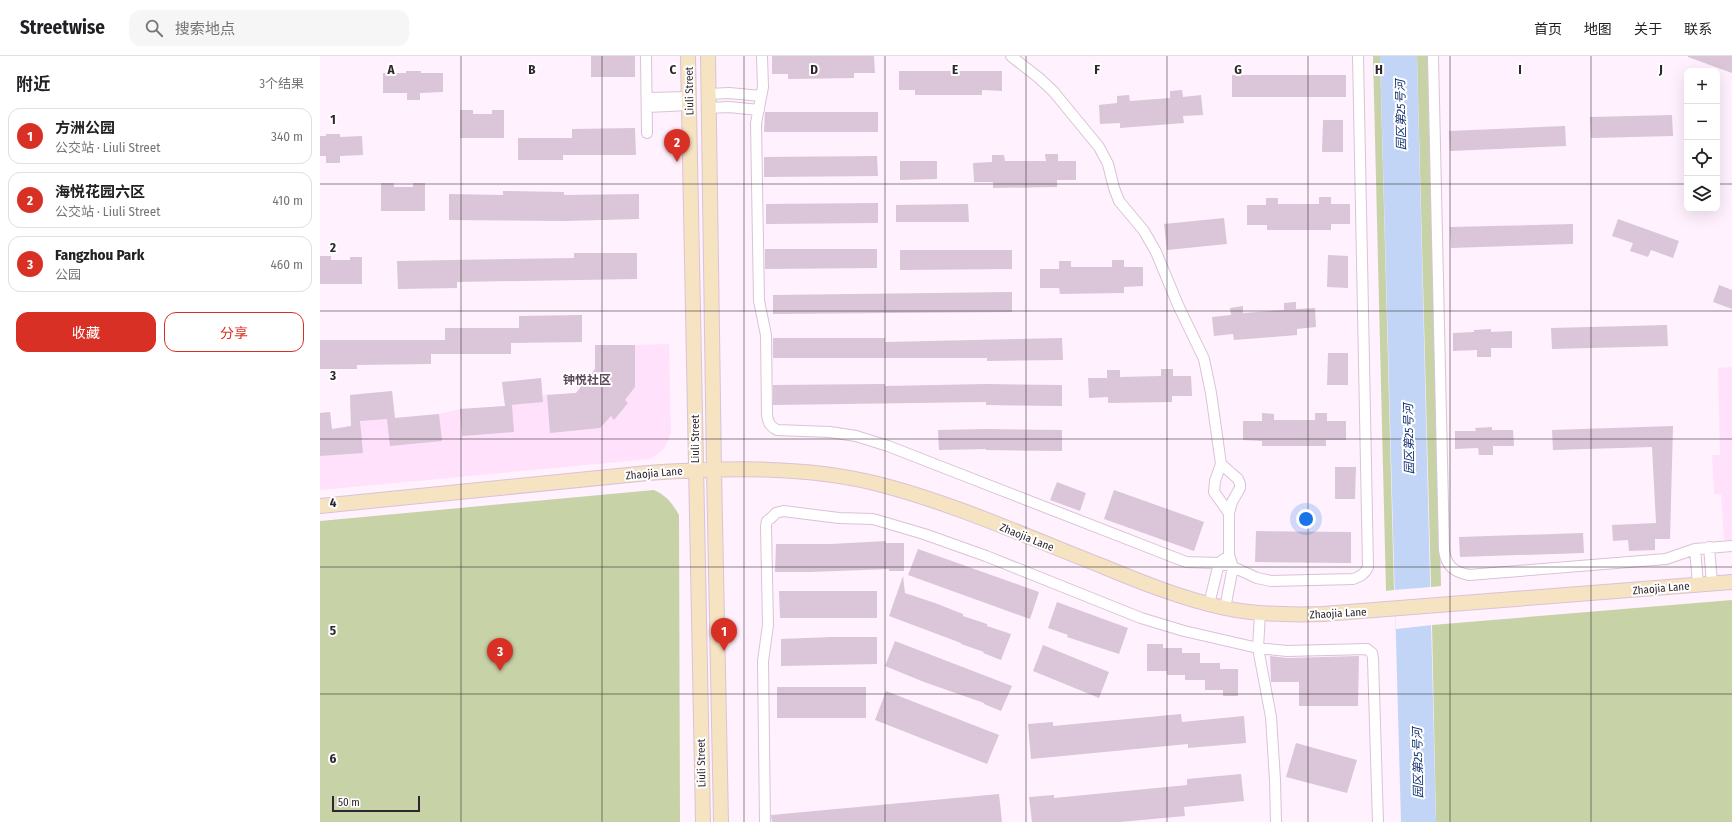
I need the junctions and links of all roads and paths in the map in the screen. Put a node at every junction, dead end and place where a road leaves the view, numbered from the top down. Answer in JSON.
{"nodes":[{"id":1,"x":646,"y":56,"type":"edge"},
{"id":2,"x":688,"y":56,"type":"edge"},
{"id":3,"x":708,"y":56,"type":"edge"},
{"id":4,"x":762,"y":56,"type":"edge"},
{"id":5,"x":1011,"y":56,"type":"edge"},
{"id":6,"x":1358,"y":56,"type":"edge"},
{"id":7,"x":1433,"y":56,"type":"edge"},
{"id":8,"x":708,"y":94,"type":"junction"},
{"id":9,"x":761,"y":96,"type":"junction"},
{"id":10,"x":689,"y":101,"type":"junction"},
{"id":11,"x":647,"y":102,"type":"junction"},
{"id":12,"x":708,"y":108,"type":"junction"},
{"id":13,"x":759,"y":110,"type":"junction"},
{"id":14,"x":647,"y":133,"type":"dead end"},
{"id":15,"x":1220,"y":464,"type":"junction"},
{"id":16,"x":695,"y":470,"type":"junction"},
{"id":17,"x":714,"y":470,"type":"junction"},
{"id":18,"x":320,"y":506,"type":"edge"},
{"id":19,"x":1229,"y":513,"type":"junction"},
{"id":20,"x":1732,"y":546,"type":"edge"},
{"id":21,"x":1710,"y":548,"type":"junction"},
{"id":22,"x":1695,"y":549,"type":"junction"},
{"id":23,"x":1229,"y":555,"type":"junction"},
{"id":24,"x":1219,"y":563,"type":"junction"},
{"id":25,"x":1233,"y":567,"type":"junction"},
{"id":26,"x":1732,"y":582,"type":"edge"},
{"id":27,"x":1712,"y":583,"type":"junction"},
{"id":28,"x":1698,"y":584,"type":"junction"},
{"id":29,"x":1209,"y":604,"type":"junction"},
{"id":30,"x":1225,"y":608,"type":"junction"},
{"id":31,"x":1260,"y":613,"type":"junction"},
{"id":32,"x":1258,"y":648,"type":"junction"},
{"id":33,"x":703,"y":822,"type":"edge"},
{"id":34,"x":721,"y":822,"type":"edge"},
{"id":35,"x":765,"y":822,"type":"edge"},
{"id":36,"x":1276,"y":822,"type":"edge"},
{"id":37,"x":1378,"y":822,"type":"edge"}],
"edges":[{"from":1,"to":11,"type":"street"},
{"from":2,"to":10,"type":"main road","name":"Liuli Street"},
{"from":3,"to":8,"type":"main road","name":"Liuli Street"},
{"from":4,"to":9,"type":"street"},
{"from":5,"to":15,"type":"street"},
{"from":6,"to":25,"type":"street"},
{"from":7,"to":22,"type":"street"},
{"from":8,"to":9,"type":"street"},
{"from":8,"to":12,"type":"main road","name":"Liuli Street"},
{"from":9,"to":13,"type":"street"},
{"from":10,"to":11,"type":"street"},
{"from":10,"to":16,"type":"main road","name":"Liuli Street"},
{"from":11,"to":14,"type":"street"},
{"from":12,"to":13,"type":"street"},
{"from":12,"to":17,"type":"main road","name":"Liuli Street"},
{"from":13,"to":24,"type":"street"},
{"from":15,"to":19,"type":"street"},
{"from":15,"to":19,"type":"street"},
{"from":16,"to":17,"type":"main road","name":"Zhaojia Lane"},
{"from":16,"to":18,"type":"main road","name":"Zhaojia Lane"},
{"from":16,"to":33,"type":"main road","name":"Liuli Street"},
{"from":17,"to":29,"type":"main road","name":"Zhaojia Lane"},
{"from":17,"to":34,"type":"main road","name":"Liuli Street"},
{"from":19,"to":23,"type":"street"},
{"from":20,"to":21,"type":"street"},
{"from":21,"to":22,"type":"street"},
{"from":21,"to":27,"type":"street"},
{"from":22,"to":28,"type":"street"},
{"from":23,"to":24,"type":"street"},
{"from":23,"to":25,"type":"street"},
{"from":24,"to":25,"type":"street"},
{"from":24,"to":29,"type":"street"},
{"from":25,"to":30,"type":"street"},
{"from":26,"to":27,"type":"main road","name":"Zhaojia Lane"},
{"from":27,"to":28,"type":"main road","name":"Zhaojia Lane"},
{"from":28,"to":31,"type":"main road","name":"Zhaojia Lane"},
{"from":29,"to":30,"type":"main road","name":"Zhaojia Lane"},
{"from":30,"to":31,"type":"main road","name":"Zhaojia Lane"},
{"from":31,"to":32,"type":"street"},
{"from":32,"to":35,"type":"street"},
{"from":32,"to":36,"type":"street"},
{"from":32,"to":37,"type":"street"}]}
